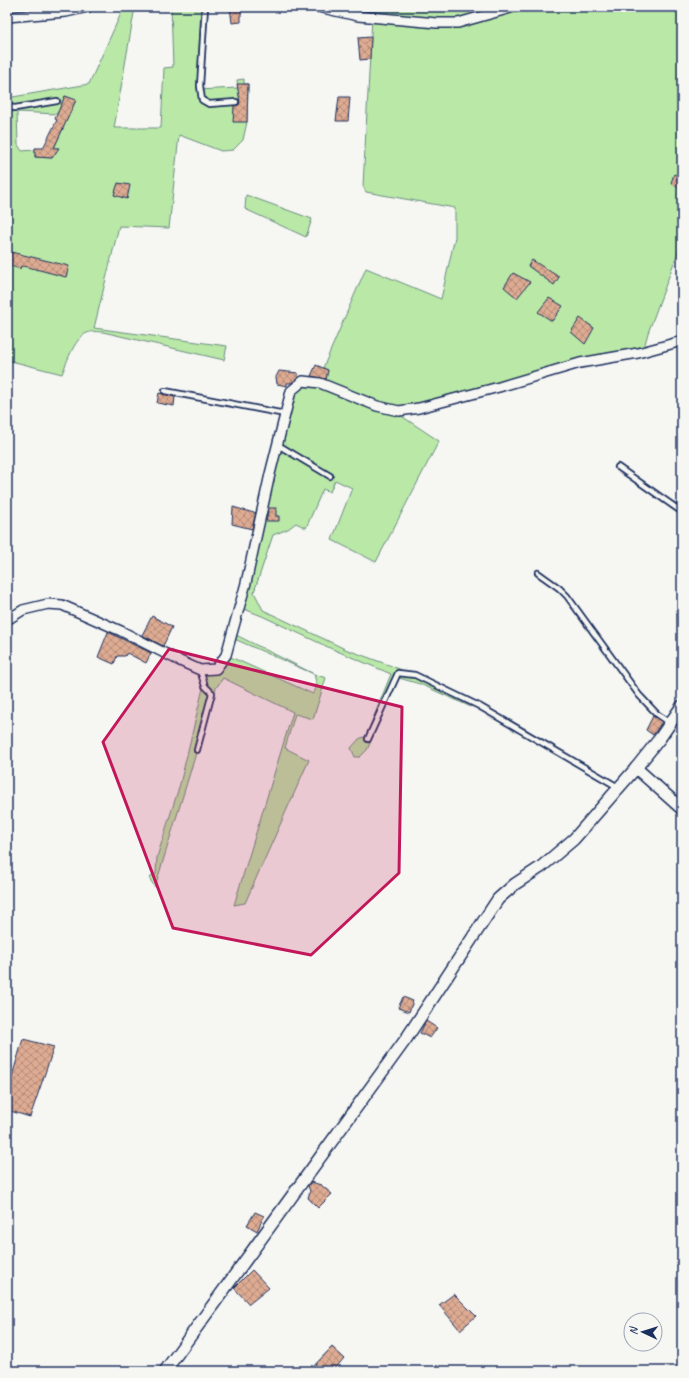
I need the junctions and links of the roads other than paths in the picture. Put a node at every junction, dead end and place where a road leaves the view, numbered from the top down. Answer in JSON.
{"nodes":[{"id":1,"x":88,"y":7,"type":"edge"},
{"id":2,"x":204,"y":7,"type":"edge"},
{"id":3,"x":318,"y":7,"type":"edge"},
{"id":4,"x":514,"y":7,"type":"edge"},
{"id":5,"x":7,"y":17,"type":"edge"},
{"id":6,"x":57,"y":101,"type":"dead end"},
{"id":7,"x":236,"y":102,"type":"dead end"},
{"id":8,"x":7,"y":107,"type":"edge"},
{"id":9,"x":682,"y":341,"type":"edge"},
{"id":10,"x":165,"y":391,"type":"dead end"},
{"id":11,"x":285,"y":414,"type":"junction"},
{"id":12,"x":278,"y":445,"type":"junction"},
{"id":13,"x":618,"y":467,"type":"dead end"},
{"id":14,"x":330,"y":476,"type":"dead end"},
{"id":15,"x":682,"y":512,"type":"edge"},
{"id":16,"x":538,"y":573,"type":"dead end"},
{"id":17,"x":7,"y":620,"type":"edge"},
{"id":18,"x":200,"y":670,"type":"junction"},
{"id":19,"x":682,"y":706,"type":"edge"},
{"id":20,"x":670,"y":723,"type":"junction"},
{"id":21,"x":368,"y":739,"type":"dead end"},
{"id":22,"x":197,"y":750,"type":"dead end"},
{"id":23,"x":636,"y":768,"type":"junction"},
{"id":24,"x":619,"y":788,"type":"junction"},
{"id":25,"x":682,"y":809,"type":"edge"},
{"id":26,"x":165,"y":1371,"type":"edge"}],
"edges":[{"from":1,"to":5,"type":"street"},
{"from":2,"to":7,"type":"lane"},
{"from":3,"to":4,"type":"street"},
{"from":6,"to":8,"type":"lane"},
{"from":9,"to":11,"type":"street"},
{"from":10,"to":11,"type":"lane"},
{"from":11,"to":12,"type":"street"},
{"from":12,"to":14,"type":"lane"},
{"from":12,"to":18,"type":"street"},
{"from":13,"to":15,"type":"lane"},
{"from":16,"to":20,"type":"lane"},
{"from":17,"to":18,"type":"street"},
{"from":18,"to":22,"type":"lane"},
{"from":19,"to":20,"type":"street"},
{"from":20,"to":23,"type":"street"},
{"from":21,"to":24,"type":"lane"},
{"from":23,"to":24,"type":"street"},
{"from":23,"to":25,"type":"street"},
{"from":24,"to":26,"type":"street"}]}
